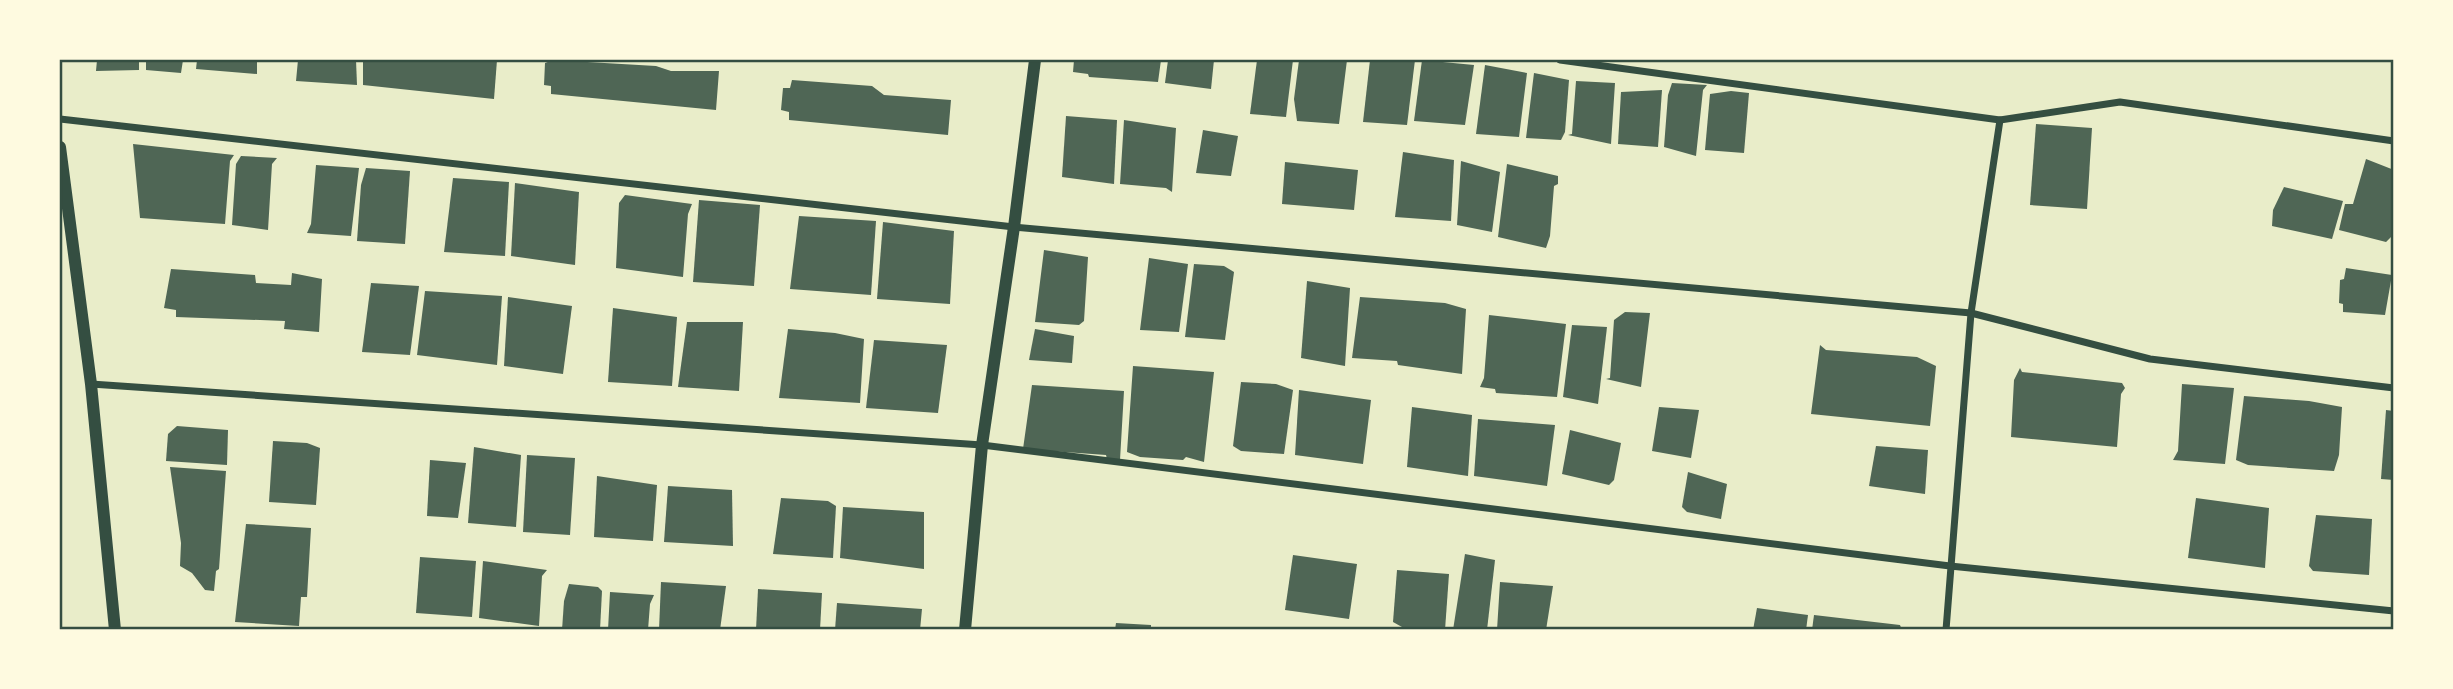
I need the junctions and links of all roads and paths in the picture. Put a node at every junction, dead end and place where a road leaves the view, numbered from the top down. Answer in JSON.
{"nodes":[{"id":1,"x":1035,"y":60,"type":"edge"},
{"id":2,"x":1560,"y":60,"type":"edge"},
{"id":3,"x":60,"y":119,"type":"edge"},
{"id":4,"x":2000,"y":120,"type":"junction"},
{"id":5,"x":2393,"y":141,"type":"edge"},
{"id":6,"x":60,"y":148,"type":"edge"},
{"id":7,"x":1014,"y":227,"type":"junction"},
{"id":8,"x":1971,"y":313,"type":"junction"},
{"id":9,"x":91,"y":384,"type":"junction"},
{"id":10,"x":2393,"y":388,"type":"edge"},
{"id":11,"x":982,"y":445,"type":"junction"},
{"id":12,"x":1950,"y":566,"type":"junction"},
{"id":13,"x":2393,"y":611,"type":"edge"},
{"id":14,"x":115,"y":629,"type":"edge"},
{"id":15,"x":965,"y":629,"type":"edge"},
{"id":16,"x":1946,"y":629,"type":"edge"}],
"edges":[{"from":1,"to":7,"type":"street"},
{"from":2,"to":4,"type":"street"},
{"from":3,"to":7,"type":"street"},
{"from":4,"to":5,"type":"street"},
{"from":4,"to":8,"type":"street"},
{"from":6,"to":9,"type":"street"},
{"from":7,"to":8,"type":"street"},
{"from":7,"to":11,"type":"street"},
{"from":8,"to":10,"type":"street"},
{"from":8,"to":12,"type":"street"},
{"from":9,"to":11,"type":"street"},
{"from":9,"to":14,"type":"street"},
{"from":11,"to":12,"type":"street"},
{"from":11,"to":15,"type":"street"},
{"from":12,"to":13,"type":"street"},
{"from":12,"to":16,"type":"street"}]}
